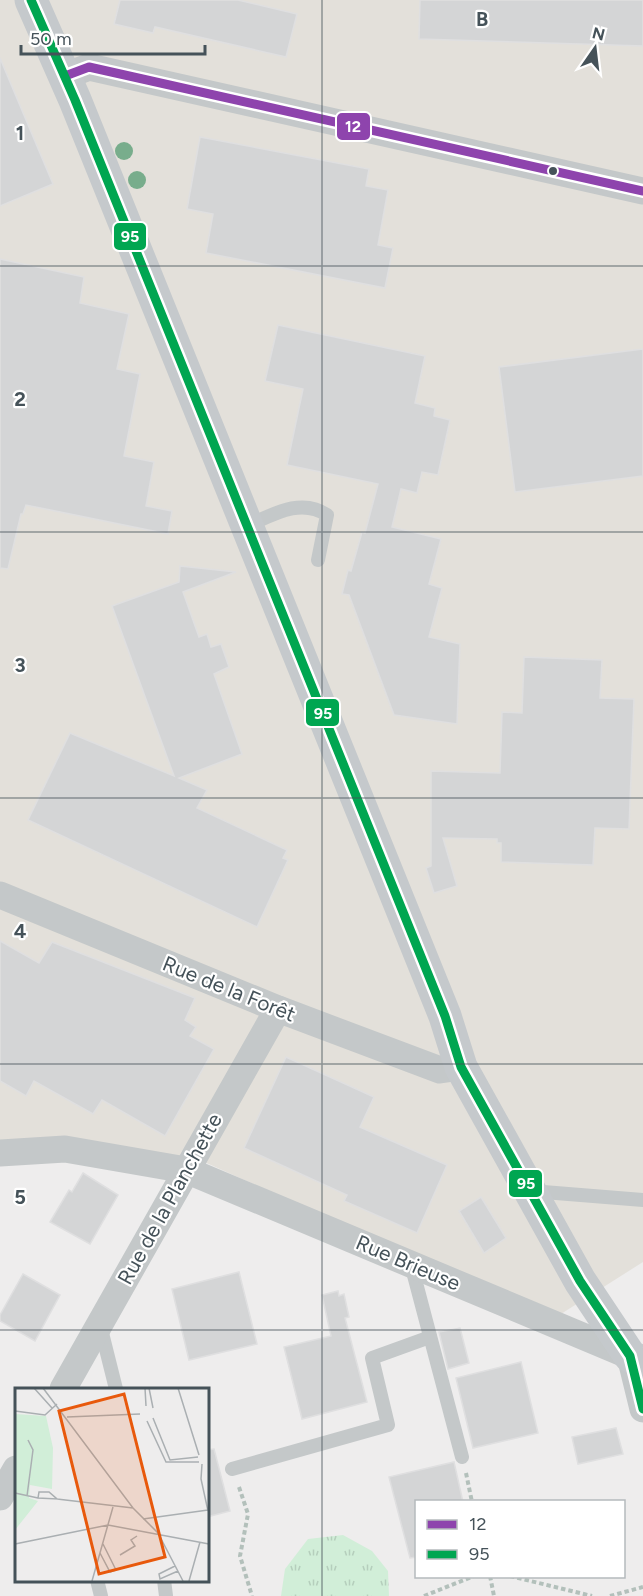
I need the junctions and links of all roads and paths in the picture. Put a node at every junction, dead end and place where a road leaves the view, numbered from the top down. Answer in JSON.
{"nodes":[{"id":1,"x":31,"y":0,"type":"edge"},
{"id":2,"x":65,"y":76,"type":"junction"},
{"id":3,"x":643,"y":191,"type":"edge"},
{"id":4,"x":247,"y":526,"type":"junction"},
{"id":5,"x":318,"y":560,"type":"dead end"},
{"id":6,"x":0,"y":895,"type":"edge"},
{"id":7,"x":278,"y":1009,"type":"junction"},
{"id":8,"x":461,"y":1067,"type":"junction"},
{"id":9,"x":0,"y":1153,"type":"edge"},
{"id":10,"x":186,"y":1170,"type":"junction"},
{"id":11,"x":530,"y":1191,"type":"junction"},
{"id":12,"x":643,"y":1200,"type":"edge"},
{"id":13,"x":411,"y":1264,"type":"junction"},
{"id":14,"x":100,"y":1323,"type":"junction"},
{"id":15,"x":430,"y":1338,"type":"junction"},
{"id":16,"x":636,"y":1360,"type":"edge"},
{"id":17,"x":64,"y":1388,"type":"edge"},
{"id":18,"x":116,"y":1388,"type":"edge"},
{"id":19,"x":643,"y":1409,"type":"edge"},
{"id":20,"x":462,"y":1457,"type":"joint"},
{"id":21,"x":232,"y":1469,"type":"joint"},
{"id":22,"x":15,"y":1471,"type":"edge"},
{"id":23,"x":0,"y":1497,"type":"edge"},
{"id":24,"x":472,"y":1500,"type":"edge"},
{"id":25,"x":469,"y":1578,"type":"edge"},
{"id":26,"x":490,"y":1578,"type":"edge"},
{"id":27,"x":518,"y":1578,"type":"edge"},
{"id":28,"x":97,"y":1581,"type":"edge"},
{"id":29,"x":164,"y":1581,"type":"edge"},
{"id":30,"x":643,"y":1587,"type":"edge"},
{"id":31,"x":101,"y":1596,"type":"edge"},
{"id":32,"x":166,"y":1596,"type":"edge"},
{"id":33,"x":252,"y":1596,"type":"edge"},
{"id":34,"x":423,"y":1596,"type":"edge"},
{"id":35,"x":494,"y":1596,"type":"edge"},
{"id":36,"x":592,"y":1596,"type":"edge"},
{"id":37,"x":610,"y":1596,"type":"edge"}],
"edges":[{"from":1,"to":2,"type":"street"},
{"from":2,"to":3,"type":"street"},
{"from":2,"to":4,"type":"street"},
{"from":4,"to":5,"type":"lane"},
{"from":4,"to":8,"type":"street"},
{"from":6,"to":7,"type":"street","name":"Rue de la Forêt"},
{"from":7,"to":8,"type":"street","name":"Rue de la Forêt"},
{"from":7,"to":10,"type":"street","name":"Rue de la Planchette"},
{"from":8,"to":11,"type":"street"},
{"from":9,"to":10,"type":"street","name":"Rue Brieuse"},
{"from":10,"to":13,"type":"street","name":"Rue Brieuse"},
{"from":10,"to":14,"type":"street","name":"Rue de la Planchette"},
{"from":11,"to":12,"type":"lane"},
{"from":11,"to":16,"type":"street"},
{"from":13,"to":15,"type":"lane"},
{"from":13,"to":16,"type":"street","name":"Rue Brieuse"},
{"from":14,"to":17,"type":"street","name":"Rue de la Planchette"},
{"from":14,"to":18,"type":"lane"},
{"from":15,"to":20,"type":"lane"},
{"from":15,"to":21,"type":"lane"},
{"from":16,"to":19,"type":"street"},
{"from":20,"to":24,"type":"path"},
{"from":21,"to":33,"type":"path"},
{"from":22,"to":23,"type":"street"},
{"from":25,"to":34,"type":"path"},
{"from":26,"to":35,"type":"path"},
{"from":27,"to":36,"type":"path"},
{"from":28,"to":31,"type":"lane"},
{"from":29,"to":32,"type":"lane"},
{"from":30,"to":37,"type":"path"}]}
